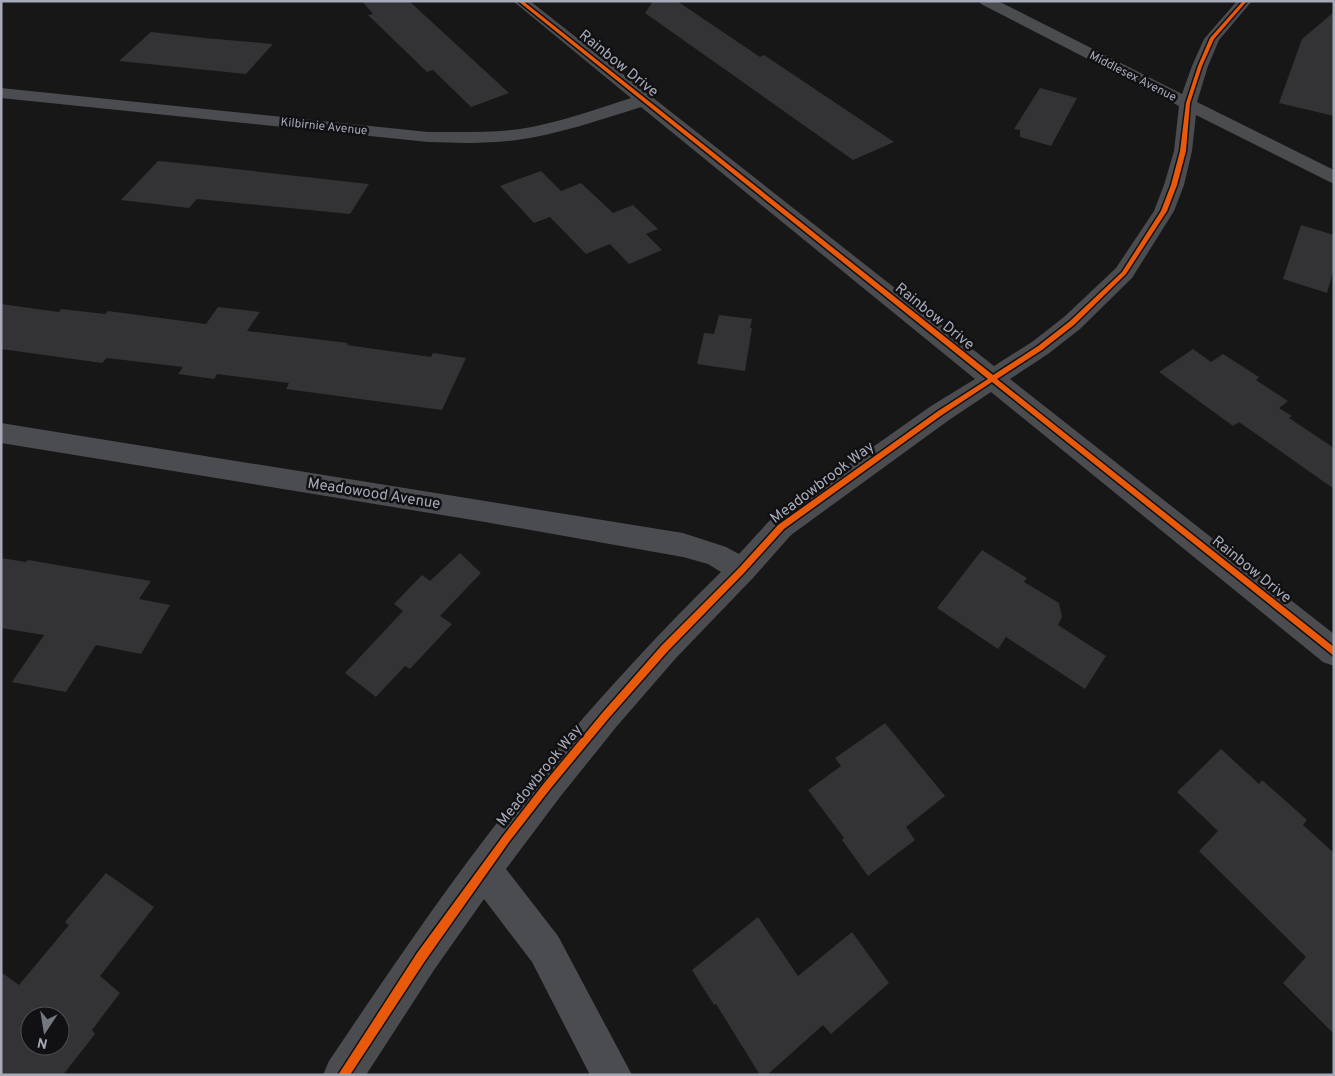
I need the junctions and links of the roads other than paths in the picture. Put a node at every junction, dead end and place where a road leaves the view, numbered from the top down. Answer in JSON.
{"nodes":[{"id":1,"x":520,"y":1,"type":"edge"},
{"id":2,"x":986,"y":1,"type":"edge"},
{"id":3,"x":1245,"y":1,"type":"edge"},
{"id":4,"x":1,"y":93,"type":"edge"},
{"id":5,"x":643,"y":100,"type":"junction"},
{"id":6,"x":1188,"y":104,"type":"junction"},
{"id":7,"x":1334,"y":178,"type":"edge"},
{"id":8,"x":993,"y":379,"type":"junction"},
{"id":9,"x":1,"y":434,"type":"edge"},
{"id":10,"x":742,"y":570,"type":"junction"},
{"id":11,"x":1334,"y":652,"type":"edge"},
{"id":12,"x":484,"y":870,"type":"junction"},
{"id":13,"x":343,"y":1075,"type":"edge"},
{"id":14,"x":612,"y":1075,"type":"edge"}],
"edges":[{"from":1,"to":5,"type":"street","name":"Rainbow Drive"},
{"from":2,"to":6,"type":"street","name":"Middlesex Avenue"},
{"from":3,"to":6,"type":"street","name":"Meadowbrook Way"},
{"from":4,"to":5,"type":"street","name":"Kilbirnie Avenue"},
{"from":5,"to":8,"type":"street","name":"Rainbow Drive"},
{"from":6,"to":7,"type":"street","name":"Middlesex Avenue"},
{"from":6,"to":8,"type":"street","name":"Meadowbrook Way"},
{"from":8,"to":10,"type":"street","name":"Meadowbrook Way"},
{"from":8,"to":11,"type":"street","name":"Rainbow Drive"},
{"from":9,"to":10,"type":"street","name":"Meadowood Avenue"},
{"from":10,"to":12,"type":"street","name":"Meadowbrook Way"},
{"from":12,"to":13,"type":"street","name":"Meadowbrook Way"},
{"from":12,"to":14,"type":"street"}]}
